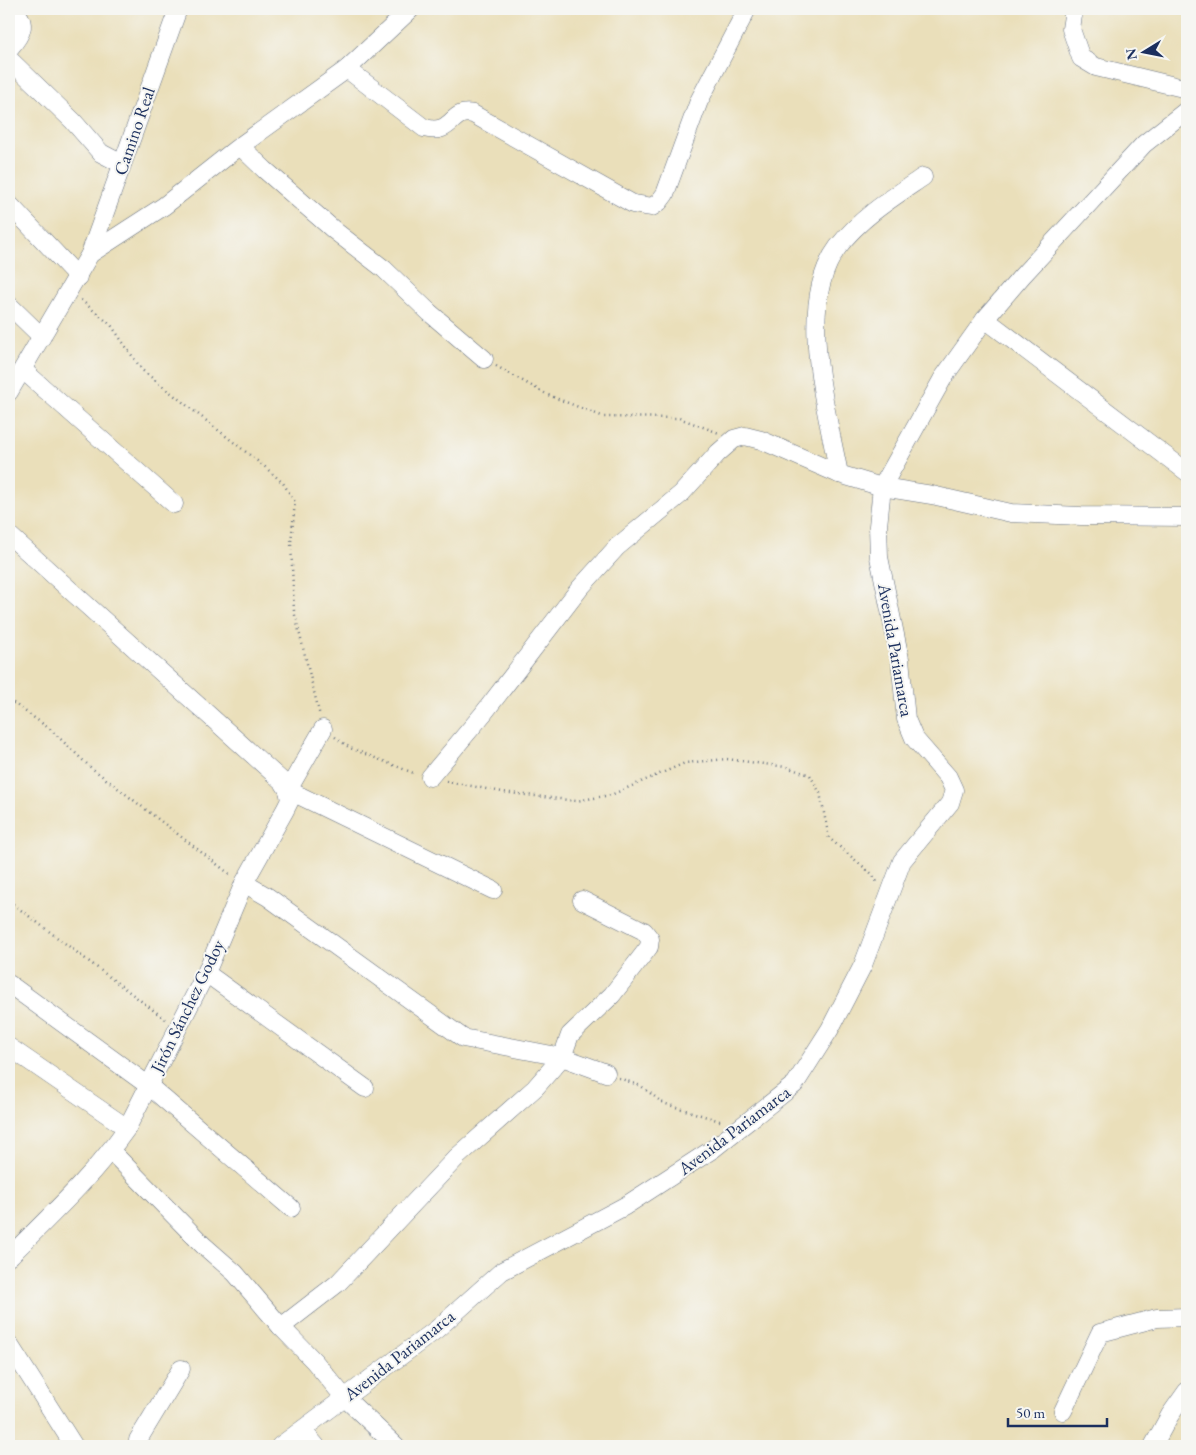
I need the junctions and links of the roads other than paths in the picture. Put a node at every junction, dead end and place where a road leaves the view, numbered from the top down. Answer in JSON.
{"nodes":[{"id":1,"x":14,"y":9,"type":"edge"},
{"id":2,"x":178,"y":9,"type":"edge"},
{"id":3,"x":411,"y":9,"type":"edge"},
{"id":4,"x":747,"y":9,"type":"edge"},
{"id":5,"x":1074,"y":9,"type":"edge"},
{"id":6,"x":9,"y":49,"type":"edge"},
{"id":7,"x":9,"y":59,"type":"edge"},
{"id":8,"x":347,"y":69,"type":"junction"},
{"id":9,"x":1187,"y":89,"type":"edge"},
{"id":10,"x":1187,"y":110,"type":"edge"},
{"id":11,"x":240,"y":146,"type":"junction"},
{"id":12,"x":122,"y":164,"type":"junction"},
{"id":13,"x":923,"y":177,"type":"dead end"},
{"id":14,"x":9,"y":204,"type":"edge"},
{"id":15,"x":90,"y":254,"type":"junction"},
{"id":16,"x":74,"y":284,"type":"junction"},
{"id":17,"x":9,"y":305,"type":"edge"},
{"id":18,"x":985,"y":319,"type":"junction"},
{"id":19,"x":42,"y":337,"type":"junction"},
{"id":20,"x":484,"y":359,"type":"road end"},
{"id":21,"x":23,"y":370,"type":"junction"},
{"id":22,"x":9,"y":392,"type":"edge"},
{"id":23,"x":1187,"y":472,"type":"edge"},
{"id":24,"x":839,"y":474,"type":"junction"},
{"id":25,"x":882,"y":487,"type":"junction"},
{"id":26,"x":174,"y":504,"type":"dead end"},
{"id":27,"x":1187,"y":517,"type":"edge"},
{"id":28,"x":9,"y":535,"type":"edge"},
{"id":29,"x":324,"y":729,"type":"road end"},
{"id":30,"x":430,"y":777,"type":"road end"},
{"id":31,"x":288,"y":790,"type":"junction"},
{"id":32,"x":244,"y":883,"type":"junction"},
{"id":33,"x":493,"y":890,"type":"dead end"},
{"id":34,"x":582,"y":900,"type":"dead end"},
{"id":35,"x":206,"y":973,"type":"junction"},
{"id":36,"x":9,"y":984,"type":"edge"},
{"id":37,"x":9,"y":1047,"type":"edge"},
{"id":38,"x":562,"y":1057,"type":"junction"},
{"id":39,"x":606,"y":1073,"type":"road end"},
{"id":40,"x":149,"y":1086,"type":"junction"},
{"id":41,"x":364,"y":1088,"type":"dead end"},
{"id":42,"x":127,"y":1128,"type":"junction"},
{"id":43,"x":111,"y":1151,"type":"junction"},
{"id":44,"x":291,"y":1208,"type":"dead end"},
{"id":45,"x":9,"y":1257,"type":"edge"},
{"id":46,"x":1187,"y":1317,"type":"edge"},
{"id":47,"x":281,"y":1327,"type":"junction"},
{"id":48,"x":9,"y":1344,"type":"edge"},
{"id":49,"x":181,"y":1370,"type":"dead end"},
{"id":50,"x":1187,"y":1391,"type":"edge"},
{"id":51,"x":344,"y":1397,"type":"junction"},
{"id":52,"x":1063,"y":1412,"type":"dead end"},
{"id":53,"x":303,"y":1431,"type":"junction"},
{"id":54,"x":74,"y":1446,"type":"edge"},
{"id":55,"x":138,"y":1446,"type":"edge"},
{"id":56,"x":280,"y":1446,"type":"edge"},
{"id":57,"x":316,"y":1446,"type":"edge"},
{"id":58,"x":396,"y":1446,"type":"edge"},
{"id":59,"x":1153,"y":1446,"type":"edge"}],
"edges":[{"from":1,"to":6,"type":"street"},
{"from":2,"to":12,"type":"street","name":"Camino Real"},
{"from":3,"to":8,"type":"street"},
{"from":4,"to":8,"type":"street"},
{"from":5,"to":9,"type":"street"},
{"from":7,"to":12,"type":"street"},
{"from":8,"to":11,"type":"street"},
{"from":10,"to":18,"type":"street"},
{"from":11,"to":15,"type":"street"},
{"from":11,"to":20,"type":"street"},
{"from":12,"to":15,"type":"street","name":"Camino Real"},
{"from":13,"to":24,"type":"street"},
{"from":14,"to":16,"type":"street"},
{"from":15,"to":16,"type":"street","name":"Camino Real"},
{"from":16,"to":19,"type":"street","name":"Camino Real"},
{"from":17,"to":19,"type":"street"},
{"from":18,"to":23,"type":"street"},
{"from":18,"to":25,"type":"street"},
{"from":19,"to":21,"type":"street","name":"Camino Real"},
{"from":21,"to":22,"type":"street","name":"Camino Real"},
{"from":21,"to":26,"type":"street"},
{"from":24,"to":25,"type":"street"},
{"from":24,"to":30,"type":"street"},
{"from":25,"to":27,"type":"street"},
{"from":25,"to":51,"type":"street","name":"Avenida Pariamarca"},
{"from":28,"to":31,"type":"street"},
{"from":29,"to":31,"type":"street","name":"Jirón Sánchez Godoy"},
{"from":31,"to":32,"type":"street","name":"Jirón Sánchez Godoy"},
{"from":31,"to":33,"type":"street"},
{"from":32,"to":35,"type":"street","name":"Jirón Sánchez Godoy"},
{"from":32,"to":38,"type":"street"},
{"from":34,"to":38,"type":"street"},
{"from":35,"to":40,"type":"street","name":"Jirón Sánchez Godoy"},
{"from":35,"to":41,"type":"street"},
{"from":36,"to":40,"type":"street"},
{"from":37,"to":42,"type":"street"},
{"from":38,"to":39,"type":"street"},
{"from":38,"to":47,"type":"street"},
{"from":40,"to":42,"type":"street","name":"Jirón Sánchez Godoy"},
{"from":40,"to":44,"type":"street"},
{"from":42,"to":43,"type":"street","name":"Jirón Sánchez Godoy"},
{"from":43,"to":45,"type":"street","name":"Jirón Sánchez Godoy"},
{"from":43,"to":47,"type":"street"},
{"from":46,"to":52,"type":"street"},
{"from":47,"to":51,"type":"street"},
{"from":48,"to":54,"type":"street"},
{"from":49,"to":55,"type":"street"},
{"from":50,"to":59,"type":"street"},
{"from":51,"to":53,"type":"street","name":"Avenida Pariamarca"},
{"from":51,"to":58,"type":"street"},
{"from":53,"to":56,"type":"street","name":"Avenida Pariamarca"},
{"from":53,"to":57,"type":"street"}]}
